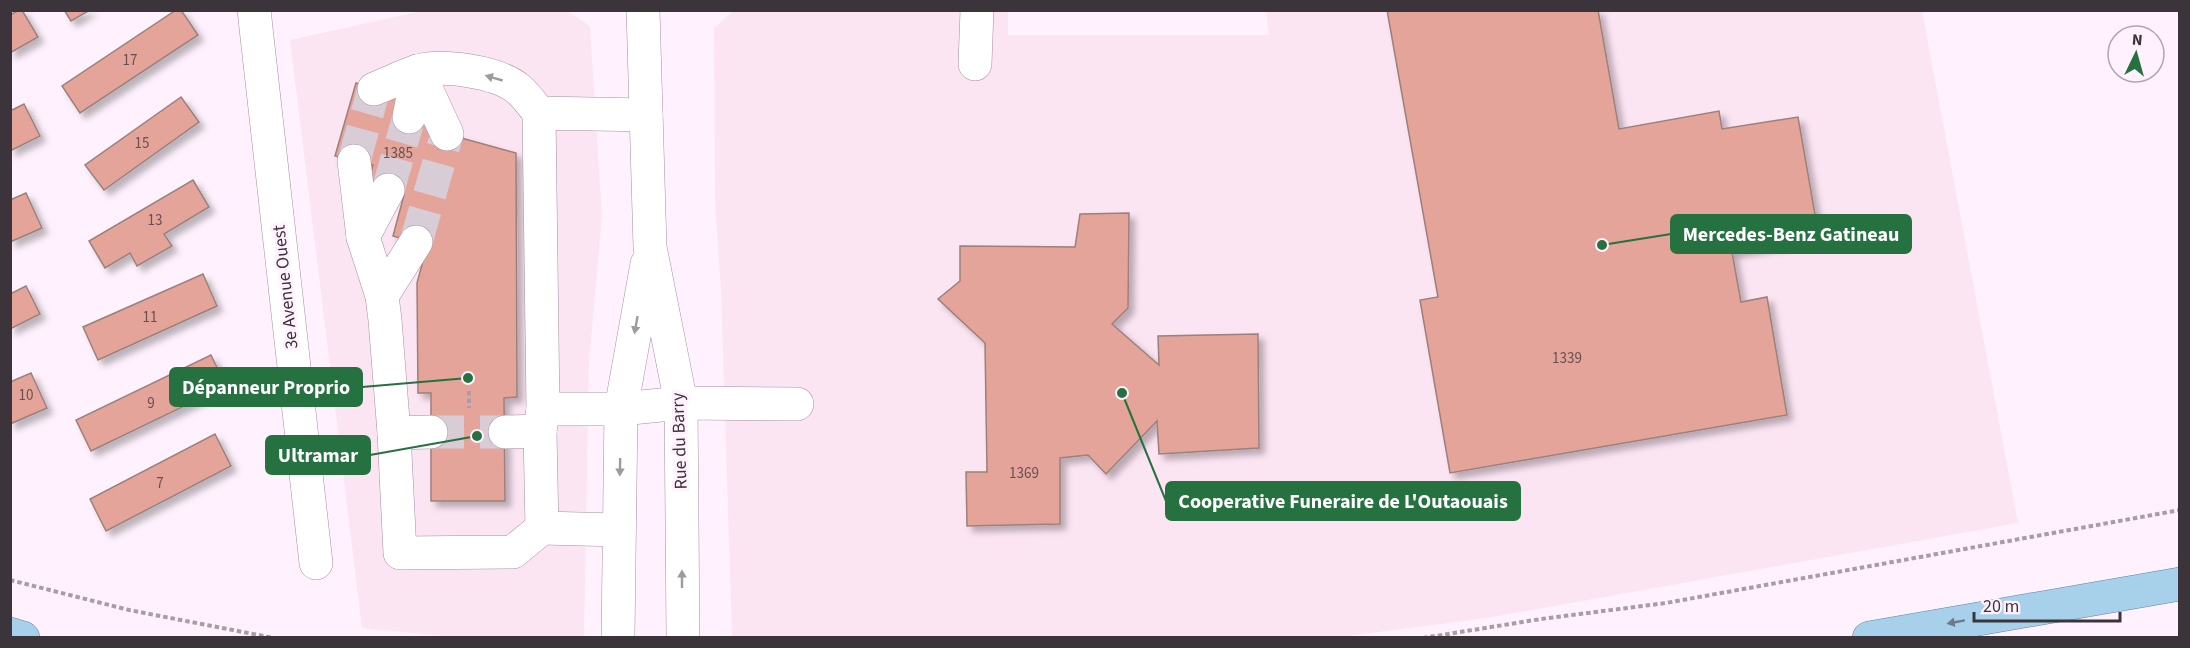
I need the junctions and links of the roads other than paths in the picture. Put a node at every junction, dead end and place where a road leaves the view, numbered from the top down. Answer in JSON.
{"nodes":[{"id":1,"x":254,"y":10,"type":"edge"},
{"id":2,"x":643,"y":10,"type":"edge"},
{"id":3,"x":977,"y":10,"type":"edge"},
{"id":4,"x":975,"y":64,"type":"dead end"},
{"id":5,"x":418,"y":71,"type":"junction"},
{"id":6,"x":374,"y":89,"type":"dead end"},
{"id":7,"x":539,"y":113,"type":"junction"},
{"id":8,"x":646,"y":115,"type":"junction"},
{"id":9,"x":409,"y":117,"type":"tunnel mouth"},
{"id":10,"x":447,"y":134,"type":"tunnel mouth"},
{"id":11,"x":354,"y":161,"type":"tunnel mouth"},
{"id":12,"x":388,"y":190,"type":"tunnel mouth"},
{"id":13,"x":363,"y":237,"type":"junction"},
{"id":14,"x":416,"y":242,"type":"tunnel mouth"},
{"id":15,"x":650,"y":247,"type":"junction"},
{"id":16,"x":382,"y":296,"type":"junction"},
{"id":17,"x":681,"y":403,"type":"junction"},
{"id":18,"x":797,"y":404,"type":"dead end"},
{"id":19,"x":621,"y":409,"type":"junction"},
{"id":20,"x":542,"y":420,"type":"junction"},
{"id":21,"x":431,"y":432,"type":"tunnel mouth"},
{"id":22,"x":504,"y":432,"type":"tunnel mouth"},
{"id":23,"x":394,"y":433,"type":"junction"},
{"id":24,"x":542,"y":528,"type":"junction"},
{"id":25,"x":619,"y":530,"type":"junction"},
{"id":26,"x":316,"y":563,"type":"dead end"},
{"id":27,"x":2180,"y":584,"type":"edge"},
{"id":28,"x":10,"y":634,"type":"edge"},
{"id":29,"x":23,"y":638,"type":"edge"},
{"id":30,"x":618,"y":638,"type":"edge"},
{"id":31,"x":683,"y":638,"type":"edge"},
{"id":32,"x":1869,"y":638,"type":"edge"}],
"edges":[{"from":1,"to":26,"type":"street","name":"3e Avenue Ouest"},
{"from":2,"to":8,"type":"street","name":"Rue du Barry"},
{"from":3,"to":4,"type":"street"},
{"from":5,"to":6,"type":"street"},
{"from":7,"to":5,"type":"street","one_way":true},
{"from":5,"to":9,"type":"street"},
{"from":5,"to":10,"type":"street"},
{"from":7,"to":8,"type":"street"},
{"from":7,"to":20,"type":"street"},
{"from":8,"to":15,"type":"street","name":"Rue du Barry"},
{"from":11,"to":13,"type":"street"},
{"from":12,"to":13,"type":"street"},
{"from":13,"to":16,"type":"street"},
{"from":14,"to":16,"type":"street"},
{"from":15,"to":17,"type":"street","name":"Rue du Barry"},
{"from":15,"to":19,"type":"street","name":"Rue du Barry","one_way":true},
{"from":16,"to":23,"type":"street"},
{"from":17,"to":18,"type":"street"},
{"from":17,"to":19,"type":"street"},
{"from":31,"to":17,"type":"street","name":"Rue du Barry","one_way":true},
{"from":19,"to":20,"type":"street"},
{"from":19,"to":25,"type":"street","name":"Rue du Barry","one_way":true},
{"from":20,"to":22,"type":"street"},
{"from":20,"to":24,"type":"street"},
{"from":21,"to":23,"type":"street"},
{"from":23,"to":24,"type":"street"},
{"from":24,"to":25,"type":"street"},
{"from":25,"to":30,"type":"street","name":"Rue du Barry"},
{"from":27,"to":32,"type":"main road","one_way":true},
{"from":28,"to":29,"type":"main road"}]}
